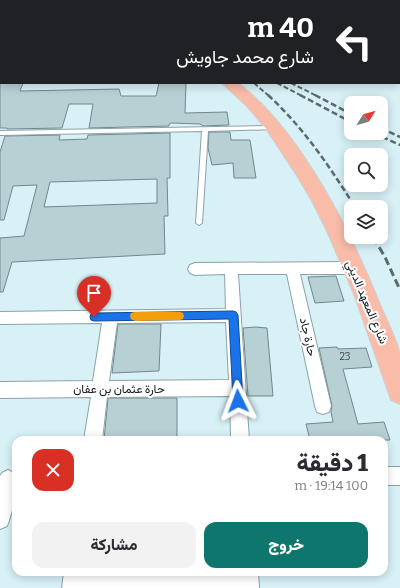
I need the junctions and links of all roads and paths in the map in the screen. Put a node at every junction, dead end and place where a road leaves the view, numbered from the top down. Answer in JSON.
{"nodes":[{"id":1,"x":230,"y":84,"type":"edge"},
{"id":2,"x":274,"y":128,"type":"junction"},
{"id":3,"x":205,"y":130,"type":"junction"},
{"id":4,"x":0,"y":133,"type":"edge"},
{"id":5,"x":199,"y":224,"type":"dead end"},
{"id":6,"x":292,"y":268,"type":"junction"},
{"id":7,"x":354,"y":268,"type":"junction"},
{"id":8,"x":195,"y":269,"type":"dead end"},
{"id":9,"x":231,"y":269,"type":"junction"},
{"id":10,"x":233,"y":315,"type":"junction"},
{"id":11,"x":110,"y":317,"type":"junction"},
{"id":12,"x":0,"y":318,"type":"edge"},
{"id":13,"x":237,"y":388,"type":"junction"},
{"id":14,"x":100,"y":389,"type":"junction"},
{"id":15,"x":0,"y":390,"type":"edge"},
{"id":16,"x":400,"y":390,"type":"edge"},
{"id":17,"x":323,"y":406,"type":"dead end"},
{"id":18,"x":94,"y":436,"type":"edge"},
{"id":19,"x":240,"y":436,"type":"edge"},
{"id":20,"x":388,"y":476,"type":"edge"},
{"id":21,"x":400,"y":476,"type":"edge"},
{"id":22,"x":8,"y":479,"type":"edge"},
{"id":23,"x":0,"y":519,"type":"edge"},
{"id":24,"x":73,"y":582,"type":"edge"},
{"id":25,"x":248,"y":582,"type":"edge"}],
"edges":[{"from":1,"to":2,"type":"main road","name":"شارع المعهد الديني"},
{"from":2,"to":3,"type":"lane"},
{"from":2,"to":7,"type":"main road","name":"شارع المعهد الديني"},
{"from":3,"to":4,"type":"lane"},
{"from":3,"to":5,"type":"lane"},
{"from":6,"to":7,"type":"street"},
{"from":6,"to":9,"type":"street"},
{"from":6,"to":17,"type":"street","name":"حارة جاد"},
{"from":7,"to":16,"type":"main road","name":"شارع المعهد الديني"},
{"from":8,"to":9,"type":"street"},
{"from":9,"to":10,"type":"street"},
{"from":10,"to":11,"type":"street"},
{"from":10,"to":13,"type":"street"},
{"from":11,"to":12,"type":"street"},
{"from":11,"to":14,"type":"street"},
{"from":13,"to":14,"type":"street","name":"حارة عثمان بن عفان"},
{"from":13,"to":19,"type":"street"},
{"from":14,"to":15,"type":"street","name":"حارة عثمان بن عفان"},
{"from":14,"to":18,"type":"street"},
{"from":20,"to":21,"type":"street"},
{"from":22,"to":23,"type":"street"},
{"from":24,"to":25,"type":"street"}]}
